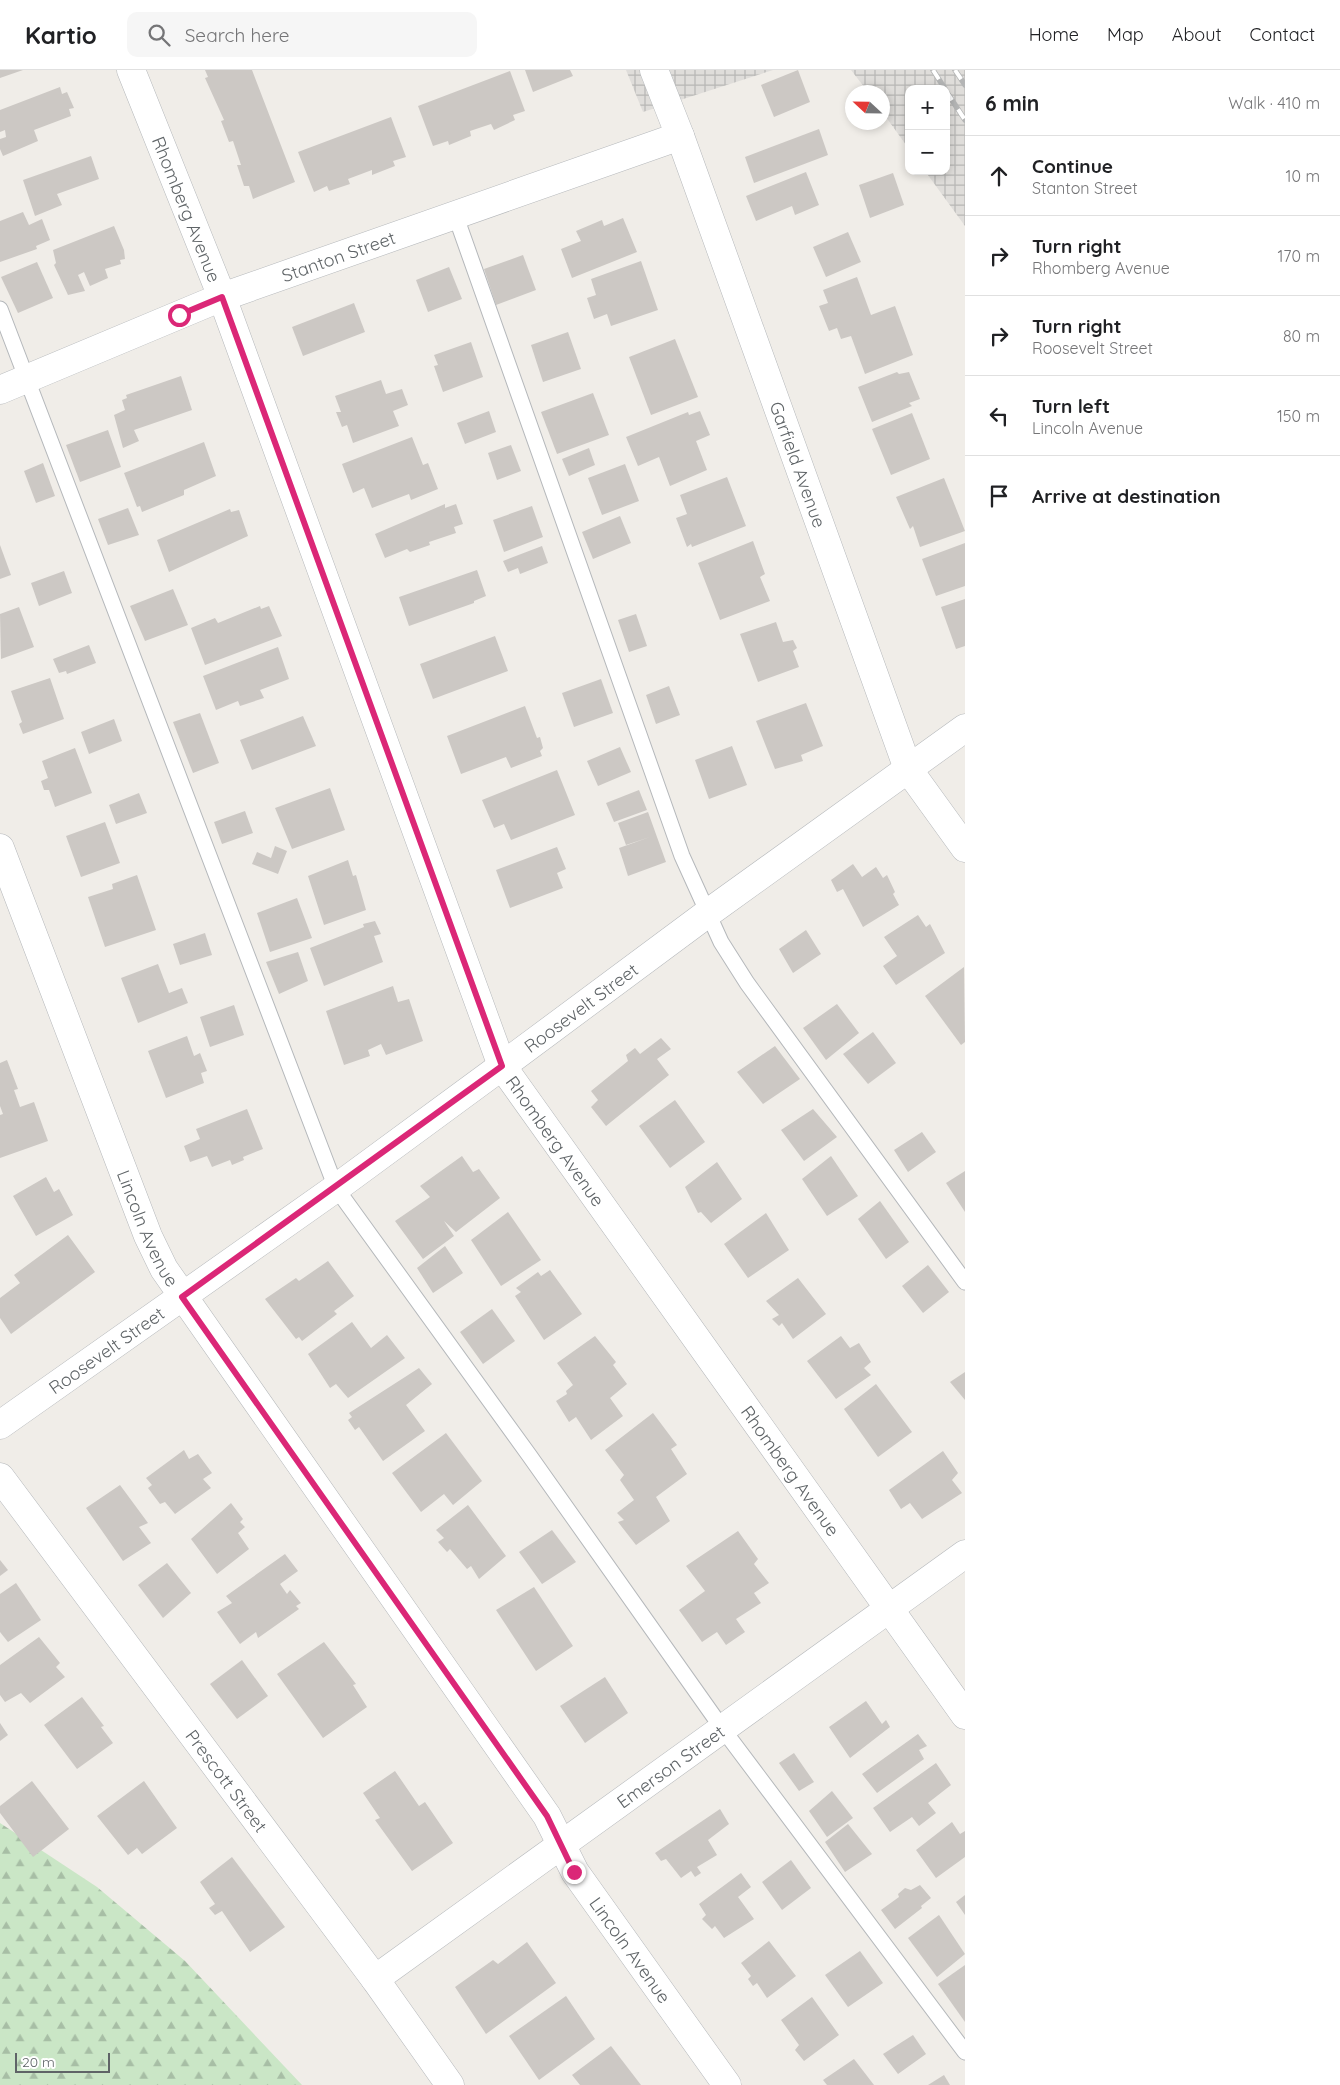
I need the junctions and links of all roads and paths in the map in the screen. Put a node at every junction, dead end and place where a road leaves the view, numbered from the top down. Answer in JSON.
{"nodes":[{"id":1,"x":131,"y":70,"type":"edge"},
{"id":2,"x":654,"y":70,"type":"edge"},
{"id":3,"x":680,"y":136,"type":"junction"},
{"id":4,"x":455,"y":214,"type":"junction"},
{"id":5,"x":222,"y":297,"type":"junction"},
{"id":6,"x":0,"y":309,"type":"edge"},
{"id":7,"x":27,"y":380,"type":"junction"},
{"id":8,"x":0,"y":390,"type":"edge"},
{"id":9,"x":965,"y":728,"type":"edge"},
{"id":10,"x":908,"y":769,"type":"junction"},
{"id":11,"x":0,"y":848,"type":"edge"},
{"id":12,"x":965,"y":848,"type":"edge"},
{"id":13,"x":708,"y":913,"type":"junction"},
{"id":14,"x":502,"y":1066,"type":"junction"},
{"id":15,"x":336,"y":1188,"type":"junction"},
{"id":16,"x":965,"y":1282,"type":"edge"},
{"id":17,"x":182,"y":1297,"type":"junction"},
{"id":18,"x":0,"y":1425,"type":"edge"},
{"id":19,"x":0,"y":1477,"type":"edge"},
{"id":20,"x":965,"y":1554,"type":"edge"},
{"id":21,"x":888,"y":1610,"type":"junction"},
{"id":22,"x":965,"y":1715,"type":"edge"},
{"id":23,"x":722,"y":1728,"type":"junction"},
{"id":24,"x":561,"y":1846,"type":"junction"},
{"id":25,"x":375,"y":1979,"type":"junction"},
{"id":26,"x":965,"y":2052,"type":"edge"},
{"id":27,"x":450,"y":2085,"type":"edge"},
{"id":28,"x":727,"y":2085,"type":"edge"}],
"edges":[{"from":1,"to":5,"type":"street","name":"Rhomberg Avenue"},
{"from":2,"to":3,"type":"street","name":"Garfield Avenue"},
{"from":3,"to":4,"type":"street","name":"Stanton Street"},
{"from":3,"to":10,"type":"street","name":"Garfield Avenue"},
{"from":4,"to":5,"type":"street","name":"Stanton Street"},
{"from":4,"to":13,"type":"lane"},
{"from":5,"to":7,"type":"street","name":"Stanton Street"},
{"from":5,"to":14,"type":"street","name":"Rhomberg Avenue"},
{"from":6,"to":7,"type":"lane"},
{"from":7,"to":8,"type":"street","name":"Stanton Street"},
{"from":7,"to":15,"type":"lane"},
{"from":9,"to":10,"type":"street","name":"Roosevelt Street"},
{"from":10,"to":12,"type":"street","name":"Garfield Avenue"},
{"from":10,"to":13,"type":"street","name":"Roosevelt Street"},
{"from":11,"to":17,"type":"street","name":"Lincoln Avenue"},
{"from":13,"to":14,"type":"street","name":"Roosevelt Street"},
{"from":13,"to":16,"type":"lane"},
{"from":14,"to":15,"type":"street","name":"Roosevelt Street"},
{"from":14,"to":21,"type":"street","name":"Rhomberg Avenue"},
{"from":15,"to":17,"type":"street","name":"Roosevelt Street"},
{"from":15,"to":23,"type":"lane"},
{"from":17,"to":18,"type":"street","name":"Roosevelt Street"},
{"from":17,"to":24,"type":"street","name":"Lincoln Avenue"},
{"from":19,"to":25,"type":"street","name":"Prescott Street"},
{"from":20,"to":21,"type":"street","name":"Emerson Street"},
{"from":21,"to":22,"type":"street","name":"Rhomberg Avenue"},
{"from":21,"to":23,"type":"street","name":"Emerson Street"},
{"from":23,"to":24,"type":"street","name":"Emerson Street"},
{"from":23,"to":26,"type":"lane"},
{"from":24,"to":25,"type":"street","name":"Emerson Street"},
{"from":24,"to":28,"type":"street","name":"Lincoln Avenue"},
{"from":25,"to":27,"type":"street","name":"Prescott Street"}]}
